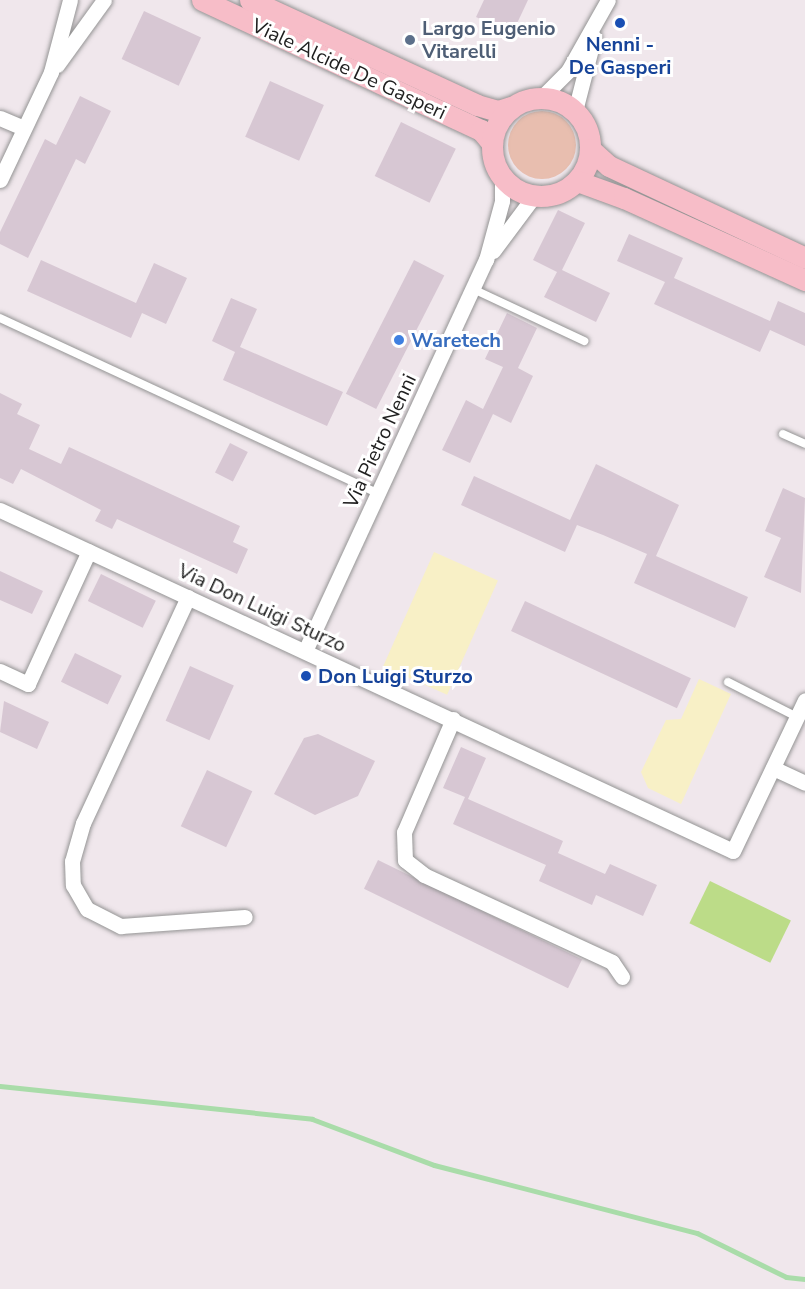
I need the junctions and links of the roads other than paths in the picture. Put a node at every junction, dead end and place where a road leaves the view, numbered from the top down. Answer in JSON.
{"nodes":[{"id":1,"x":69,"y":0,"type":"edge"},
{"id":2,"x":104,"y":0,"type":"edge"},
{"id":3,"x":202,"y":0,"type":"edge"},
{"id":4,"x":250,"y":0,"type":"edge"},
{"id":5,"x":608,"y":0,"type":"edge"},
{"id":6,"x":597,"y":23,"type":"junction"},
{"id":7,"x":51,"y":72,"type":"junction"},
{"id":8,"x":542,"y":97,"type":"junction"},
{"id":9,"x":511,"y":107,"type":"junction"},
{"id":10,"x":576,"y":111,"type":"junction"},
{"id":11,"x":0,"y":118,"type":"edge"},
{"id":12,"x":23,"y":128,"type":"junction"},
{"id":13,"x":492,"y":143,"type":"junction"},
{"id":14,"x":590,"y":149,"type":"junction"},
{"id":15,"x":502,"y":177,"type":"junction"},
{"id":16,"x":0,"y":180,"type":"edge"},
{"id":17,"x":577,"y":181,"type":"junction"},
{"id":18,"x":534,"y":196,"type":"junction"},
{"id":19,"x":805,"y":258,"type":"edge"},
{"id":20,"x":486,"y":260,"type":"junction"},
{"id":21,"x":805,"y":280,"type":"edge"},
{"id":22,"x":474,"y":289,"type":"junction"},
{"id":23,"x":0,"y":318,"type":"edge"},
{"id":24,"x":584,"y":340,"type":"dead end"},
{"id":25,"x":783,"y":434,"type":"dead end"},
{"id":26,"x":805,"y":444,"type":"edge"},
{"id":27,"x":379,"y":494,"type":"junction"},
{"id":28,"x":0,"y":510,"type":"edge"},
{"id":29,"x":89,"y":551,"type":"junction"},
{"id":30,"x":188,"y":597,"type":"junction"},
{"id":31,"x":305,"y":651,"type":"junction"},
{"id":32,"x":0,"y":671,"type":"edge"},
{"id":33,"x":728,"y":682,"type":"dead end"},
{"id":34,"x":805,"y":700,"type":"edge"},
{"id":35,"x":797,"y":717,"type":"junction"},
{"id":36,"x":453,"y":719,"type":"junction"},
{"id":37,"x":773,"y":768,"type":"junction"},
{"id":38,"x":805,"y":783,"type":"edge"},
{"id":39,"x":245,"y":917,"type":"dead end"},
{"id":40,"x":622,"y":977,"type":"dead end"}],
"edges":[{"from":1,"to":7,"type":"street"},
{"from":2,"to":7,"type":"street"},
{"from":3,"to":13,"type":"street","name":"Viale Alcide De Gasperi"},
{"from":4,"to":9,"type":"street","name":"Viale Alcide De Gasperi"},
{"from":5,"to":6,"type":"street"},
{"from":6,"to":8,"type":"street"},
{"from":6,"to":10,"type":"street"},
{"from":7,"to":12,"type":"street"},
{"from":8,"to":9,"type":"street"},
{"from":8,"to":10,"type":"street"},
{"from":9,"to":13,"type":"street"},
{"from":10,"to":14,"type":"street"},
{"from":11,"to":12,"type":"street"},
{"from":12,"to":16,"type":"street"},
{"from":13,"to":15,"type":"street"},
{"from":14,"to":17,"type":"street"},
{"from":14,"to":19,"type":"street"},
{"from":15,"to":18,"type":"street"},
{"from":15,"to":20,"type":"street","name":"Via Pietro Nenni"},
{"from":17,"to":18,"type":"street"},
{"from":17,"to":21,"type":"street"},
{"from":18,"to":20,"type":"street"},
{"from":20,"to":22,"type":"street","name":"Via Pietro Nenni"},
{"from":22,"to":24,"type":"lane"},
{"from":22,"to":27,"type":"street","name":"Via Pietro Nenni"},
{"from":23,"to":27,"type":"lane"},
{"from":25,"to":26,"type":"lane"},
{"from":27,"to":31,"type":"street","name":"Via Pietro Nenni"},
{"from":28,"to":29,"type":"street","name":"Via Don Luigi Sturzo"},
{"from":29,"to":30,"type":"street","name":"Via Don Luigi Sturzo"},
{"from":29,"to":32,"type":"street"},
{"from":30,"to":31,"type":"street","name":"Via Don Luigi Sturzo"},
{"from":30,"to":39,"type":"street"},
{"from":31,"to":36,"type":"street","name":"Via Don Luigi Sturzo"},
{"from":33,"to":35,"type":"lane"},
{"from":34,"to":35,"type":"street"},
{"from":35,"to":37,"type":"street"},
{"from":36,"to":37,"type":"street","name":"Via Don Luigi Sturzo"},
{"from":36,"to":40,"type":"street"},
{"from":37,"to":38,"type":"street"}]}
